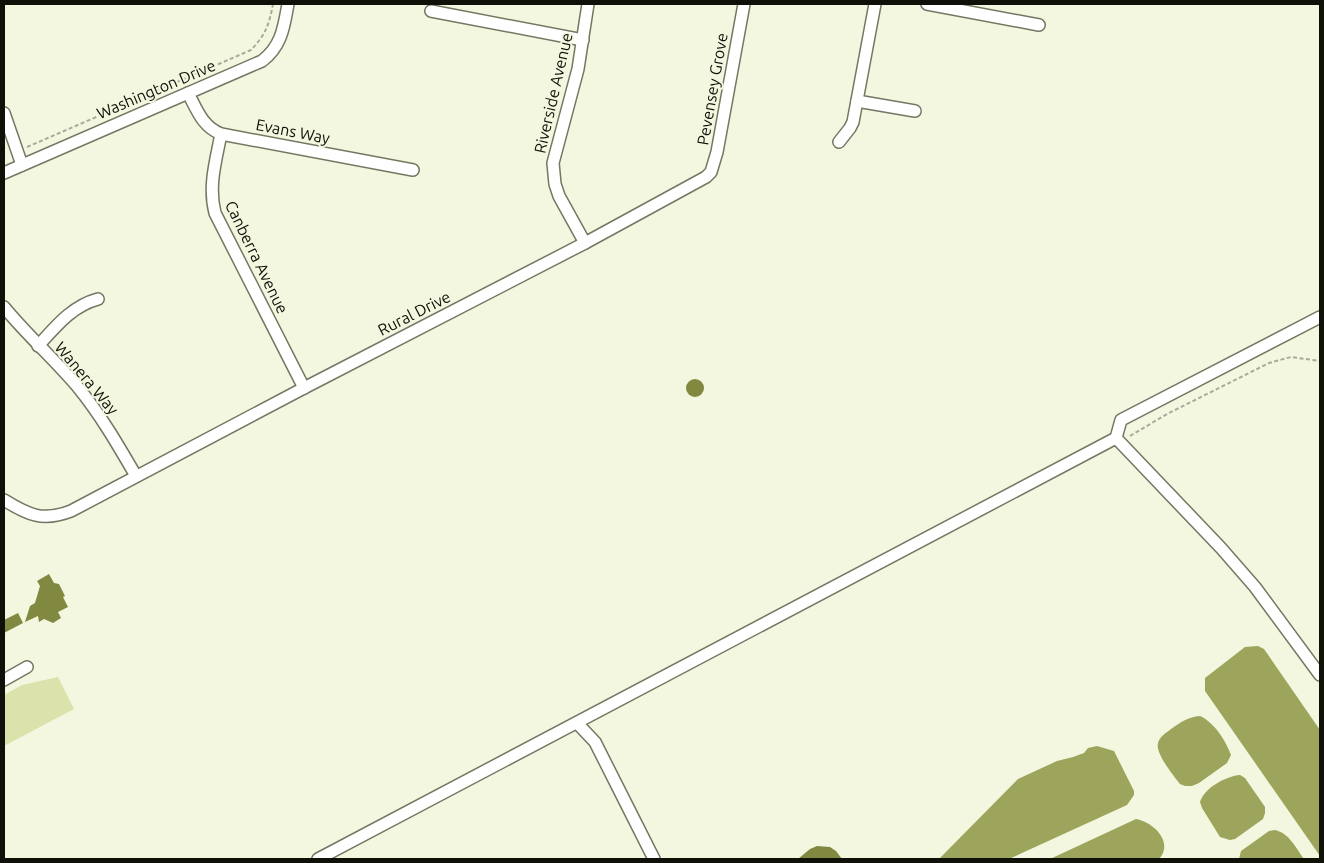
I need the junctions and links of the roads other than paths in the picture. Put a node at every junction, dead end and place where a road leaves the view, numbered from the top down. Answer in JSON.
{"nodes":[{"id":1,"x":288,"y":4,"type":"edge"},
{"id":2,"x":588,"y":4,"type":"edge"},
{"id":3,"x":744,"y":4,"type":"edge"},
{"id":4,"x":875,"y":4,"type":"edge"},
{"id":5,"x":927,"y":4,"type":"edge"},
{"id":6,"x":431,"y":11,"type":"dead end"},
{"id":7,"x":1039,"y":25,"type":"dead end"},
{"id":8,"x":583,"y":40,"type":"junction"},
{"id":9,"x":188,"y":93,"type":"junction"},
{"id":10,"x":857,"y":101,"type":"junction"},
{"id":11,"x":915,"y":111,"type":"dead end"},
{"id":12,"x":4,"y":113,"type":"edge"},
{"id":13,"x":221,"y":134,"type":"junction"},
{"id":14,"x":839,"y":142,"type":"dead end"},
{"id":15,"x":22,"y":165,"type":"junction"},
{"id":16,"x":413,"y":170,"type":"dead end"},
{"id":17,"x":4,"y":173,"type":"edge"},
{"id":18,"x":706,"y":177,"type":"joint"},
{"id":19,"x":585,"y":243,"type":"junction"},
{"id":20,"x":98,"y":299,"type":"dead end"},
{"id":21,"x":4,"y":307,"type":"edge"},
{"id":22,"x":1320,"y":316,"type":"edge"},
{"id":23,"x":38,"y":346,"type":"junction"},
{"id":24,"x":304,"y":388,"type":"junction"},
{"id":25,"x":1118,"y":440,"type":"junction"},
{"id":26,"x":136,"y":476,"type":"junction"},
{"id":27,"x":4,"y":500,"type":"edge"},
{"id":28,"x":27,"y":667,"type":"dead end"},
{"id":29,"x":1320,"y":675,"type":"edge"},
{"id":30,"x":4,"y":680,"type":"edge"},
{"id":31,"x":577,"y":724,"type":"junction"},
{"id":32,"x":318,"y":859,"type":"edge"},
{"id":33,"x":654,"y":859,"type":"edge"}],
"edges":[{"from":1,"to":9,"type":"street","name":"Washington Drive"},
{"from":2,"to":8,"type":"street","name":"Riverside Avenue"},
{"from":3,"to":18,"type":"street","name":"Pevensey Grove"},
{"from":4,"to":10,"type":"street"},
{"from":5,"to":7,"type":"street"},
{"from":6,"to":8,"type":"street"},
{"from":8,"to":19,"type":"street","name":"Riverside Avenue"},
{"from":9,"to":13,"type":"street","name":"Evans Way"},
{"from":9,"to":15,"type":"street","name":"Washington Drive"},
{"from":10,"to":11,"type":"street"},
{"from":10,"to":14,"type":"street"},
{"from":12,"to":15,"type":"street"},
{"from":13,"to":16,"type":"street","name":"Evans Way"},
{"from":13,"to":24,"type":"street","name":"Canberra Avenue"},
{"from":15,"to":17,"type":"street","name":"Washington Drive"},
{"from":18,"to":19,"type":"street","name":"Rural Drive"},
{"from":19,"to":24,"type":"street","name":"Rural Drive"},
{"from":20,"to":23,"type":"street"},
{"from":21,"to":23,"type":"street","name":"Wanera Way"},
{"from":22,"to":25,"type":"street"},
{"from":23,"to":26,"type":"street","name":"Wanera Way"},
{"from":24,"to":26,"type":"street","name":"Rural Drive"},
{"from":25,"to":29,"type":"street"},
{"from":25,"to":31,"type":"street"},
{"from":26,"to":27,"type":"street","name":"Rural Drive"},
{"from":28,"to":30,"type":"street"},
{"from":31,"to":32,"type":"street"},
{"from":31,"to":33,"type":"street"}]}
